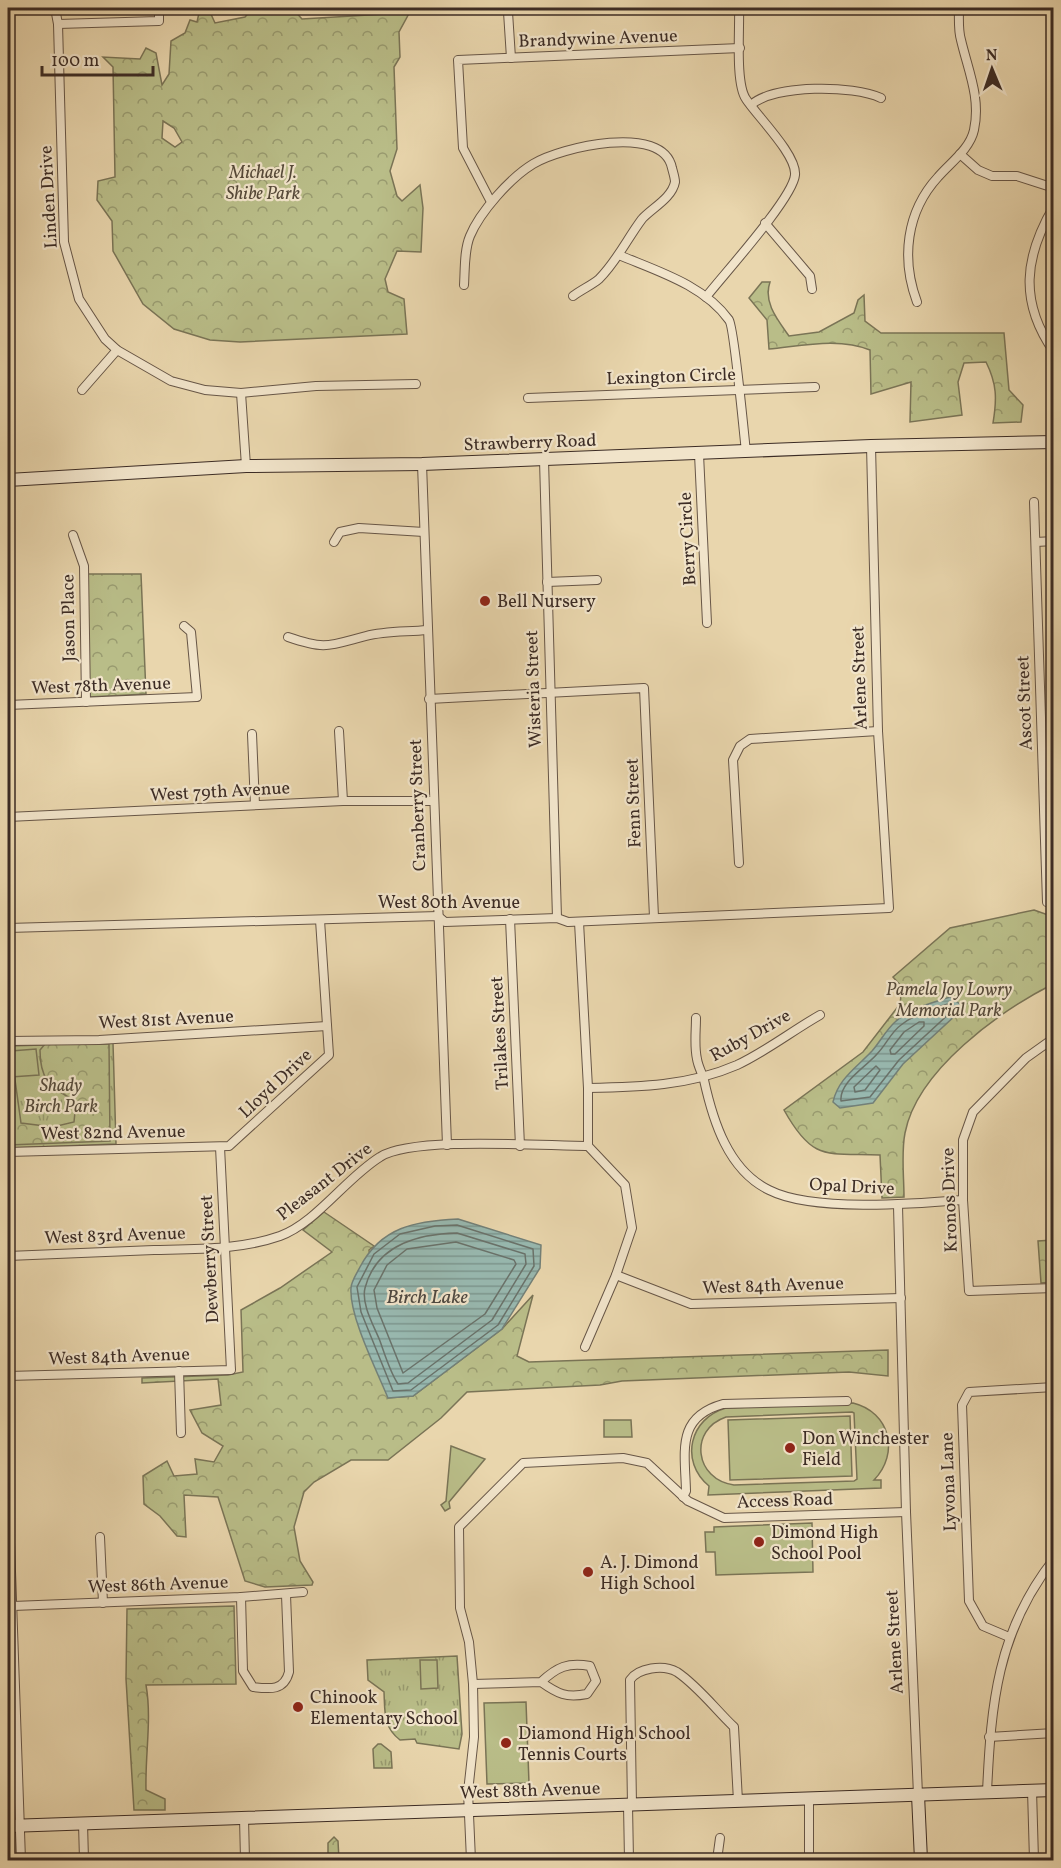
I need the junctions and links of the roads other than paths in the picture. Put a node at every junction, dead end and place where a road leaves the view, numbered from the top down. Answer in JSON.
{"nodes":[{"id":1,"x":55,"y":8,"type":"edge"},
{"id":2,"x":159,"y":8,"type":"edge"},
{"id":3,"x":739,"y":8,"type":"edge"},
{"id":4,"x":959,"y":8,"type":"edge"},
{"id":5,"x":508,"y":12,"type":"dead end"},
{"id":6,"x":58,"y":24,"type":"junction"},
{"id":7,"x":740,"y":48,"type":"junction"},
{"id":8,"x":511,"y":58,"type":"junction"},
{"id":9,"x":881,"y":98,"type":"dead end"},
{"id":10,"x":751,"y":105,"type":"junction"},
{"id":11,"x":960,"y":154,"type":"junction"},
{"id":12,"x":1053,"y":188,"type":"edge"},
{"id":13,"x":491,"y":202,"type":"junction"},
{"id":14,"x":1053,"y":206,"type":"edge"},
{"id":15,"x":765,"y":224,"type":"junction"},
{"id":16,"x":619,"y":255,"type":"junction"},
{"id":17,"x":464,"y":285,"type":"dead end"},
{"id":18,"x":812,"y":289,"type":"dead end"},
{"id":19,"x":573,"y":296,"type":"dead end"},
{"id":20,"x":706,"y":297,"type":"junction"},
{"id":21,"x":917,"y":302,"type":"dead end"},
{"id":22,"x":117,"y":350,"type":"junction"},
{"id":23,"x":1053,"y":352,"type":"edge"},
{"id":24,"x":416,"y":384,"type":"dead end"},
{"id":25,"x":815,"y":387,"type":"dead end"},
{"id":26,"x":82,"y":390,"type":"dead end"},
{"id":27,"x":738,"y":390,"type":"junction"},
{"id":28,"x":241,"y":393,"type":"junction"},
{"id":29,"x":528,"y":398,"type":"dead end"},
{"id":30,"x":1053,"y":442,"type":"edge"},
{"id":31,"x":871,"y":446,"type":"junction"},
{"id":32,"x":746,"y":452,"type":"junction"},
{"id":33,"x":699,"y":454,"type":"junction"},
{"id":34,"x":544,"y":460,"type":"junction"},
{"id":35,"x":422,"y":464,"type":"junction"},
{"id":36,"x":246,"y":466,"type":"junction"},
{"id":37,"x":8,"y":480,"type":"edge"},
{"id":38,"x":1034,"y":502,"type":"dead end"},
{"id":39,"x":424,"y":532,"type":"junction"},
{"id":40,"x":73,"y":535,"type":"dead end"},
{"id":41,"x":1053,"y":541,"type":"edge"},
{"id":42,"x":334,"y":542,"type":"dead end"},
{"id":43,"x":1036,"y":542,"type":"junction"},
{"id":44,"x":597,"y":580,"type":"dead end"},
{"id":45,"x":547,"y":582,"type":"junction"},
{"id":46,"x":707,"y":623,"type":"dead end"},
{"id":47,"x":184,"y":626,"type":"dead end"},
{"id":48,"x":427,"y":630,"type":"junction"},
{"id":49,"x":288,"y":637,"type":"dead end"},
{"id":50,"x":549,"y":694,"type":"junction"},
{"id":51,"x":429,"y":699,"type":"junction"},
{"id":52,"x":86,"y":702,"type":"junction"},
{"id":53,"x":8,"y":705,"type":"edge"},
{"id":54,"x":339,"y":731,"type":"dead end"},
{"id":55,"x":878,"y":731,"type":"junction"},
{"id":56,"x":252,"y":734,"type":"dead end"},
{"id":57,"x":1042,"y":754,"type":"junction"},
{"id":58,"x":1053,"y":754,"type":"edge"},
{"id":59,"x":343,"y":801,"type":"junction"},
{"id":60,"x":434,"y":801,"type":"junction"},
{"id":61,"x":255,"y":805,"type":"junction"},
{"id":62,"x":8,"y":817,"type":"edge"},
{"id":63,"x":740,"y":863,"type":"dead end"},
{"id":64,"x":1047,"y":902,"type":"dead end"},
{"id":65,"x":889,"y":908,"type":"joint"},
{"id":66,"x":438,"y":916,"type":"junction"},
{"id":67,"x":654,"y":917,"type":"junction"},
{"id":68,"x":557,"y":918,"type":"junction"},
{"id":69,"x":320,"y":920,"type":"junction"},
{"id":70,"x":510,"y":920,"type":"junction"},
{"id":71,"x":579,"y":922,"type":"junction"},
{"id":72,"x":8,"y":928,"type":"edge"},
{"id":73,"x":820,"y":1015,"type":"dead end"},
{"id":74,"x":696,"y":1018,"type":"dead end"},
{"id":75,"x":327,"y":1026,"type":"junction"},
{"id":76,"x":1053,"y":1038,"type":"edge"},
{"id":77,"x":8,"y":1041,"type":"edge"},
{"id":78,"x":704,"y":1078,"type":"junction"},
{"id":79,"x":588,"y":1088,"type":"junction"},
{"id":80,"x":447,"y":1145,"type":"junction"},
{"id":81,"x":520,"y":1146,"type":"junction"},
{"id":82,"x":588,"y":1146,"type":"junction"},
{"id":83,"x":220,"y":1147,"type":"junction"},
{"id":84,"x":8,"y":1152,"type":"edge"},
{"id":85,"x":963,"y":1200,"type":"junction"},
{"id":86,"x":898,"y":1206,"type":"junction"},
{"id":87,"x":224,"y":1248,"type":"junction"},
{"id":88,"x":8,"y":1256,"type":"edge"},
{"id":89,"x":616,"y":1275,"type":"junction"},
{"id":90,"x":1053,"y":1288,"type":"edge"},
{"id":91,"x":901,"y":1298,"type":"junction"},
{"id":92,"x":585,"y":1347,"type":"dead end"},
{"id":93,"x":231,"y":1370,"type":"joint"},
{"id":94,"x":179,"y":1371,"type":"junction"},
{"id":95,"x":8,"y":1376,"type":"edge"},
{"id":96,"x":1053,"y":1387,"type":"edge"},
{"id":97,"x":847,"y":1401,"type":"dead end"},
{"id":98,"x":181,"y":1433,"type":"dead end"},
{"id":99,"x":8,"y":1485,"type":"edge"},
{"id":100,"x":683,"y":1497,"type":"junction"},
{"id":101,"x":8,"y":1502,"type":"edge"},
{"id":102,"x":906,"y":1512,"type":"junction"},
{"id":103,"x":100,"y":1537,"type":"dead end"},
{"id":104,"x":1053,"y":1559,"type":"edge"},
{"id":105,"x":303,"y":1592,"type":"dead end"},
{"id":106,"x":286,"y":1595,"type":"junction"},
{"id":107,"x":241,"y":1597,"type":"junction"},
{"id":108,"x":104,"y":1604,"type":"junction"},
{"id":109,"x":13,"y":1606,"type":"junction"},
{"id":110,"x":1009,"y":1637,"type":"junction"},
{"id":111,"x":541,"y":1682,"type":"junction"},
{"id":112,"x":473,"y":1684,"type":"junction"},
{"id":113,"x":1053,"y":1733,"type":"edge"},
{"id":114,"x":989,"y":1737,"type":"junction"},
{"id":115,"x":1032,"y":1790,"type":"junction"},
{"id":116,"x":1053,"y":1790,"type":"edge"},
{"id":117,"x":987,"y":1791,"type":"junction"},
{"id":118,"x":918,"y":1795,"type":"junction"},
{"id":119,"x":809,"y":1799,"type":"junction"},
{"id":120,"x":738,"y":1801,"type":"junction"},
{"id":121,"x":630,"y":1805,"type":"junction"},
{"id":122,"x":469,"y":1810,"type":"junction"},
{"id":123,"x":244,"y":1818,"type":"junction"},
{"id":124,"x":83,"y":1823,"type":"junction"},
{"id":125,"x":13,"y":1826,"type":"edge"},
{"id":126,"x":720,"y":1838,"type":"dead end"},
{"id":127,"x":21,"y":1860,"type":"edge"},
{"id":128,"x":84,"y":1860,"type":"edge"},
{"id":129,"x":245,"y":1860,"type":"edge"},
{"id":130,"x":471,"y":1860,"type":"edge"},
{"id":131,"x":629,"y":1860,"type":"edge"},
{"id":132,"x":717,"y":1860,"type":"edge"},
{"id":133,"x":809,"y":1860,"type":"edge"},
{"id":134,"x":921,"y":1860,"type":"edge"},
{"id":135,"x":1034,"y":1860,"type":"edge"}],
"edges":[{"from":1,"to":6,"type":"street","name":"Linden Drive"},
{"from":2,"to":6,"type":"street"},
{"from":3,"to":7,"type":"street"},
{"from":4,"to":11,"type":"street"},
{"from":5,"to":8,"type":"street"},
{"from":6,"to":22,"type":"street","name":"Linden Drive"},
{"from":7,"to":8,"type":"street","name":"Brandywine Avenue"},
{"from":7,"to":10,"type":"street"},
{"from":8,"to":13,"type":"street","name":"Brandywine Avenue"},
{"from":9,"to":10,"type":"street"},
{"from":10,"to":15,"type":"street"},
{"from":11,"to":12,"type":"street"},
{"from":11,"to":21,"type":"street"},
{"from":13,"to":16,"type":"street"},
{"from":13,"to":17,"type":"street"},
{"from":14,"to":23,"type":"street"},
{"from":15,"to":18,"type":"street"},
{"from":15,"to":20,"type":"street"},
{"from":16,"to":19,"type":"street"},
{"from":16,"to":20,"type":"street"},
{"from":20,"to":27,"type":"street"},
{"from":22,"to":26,"type":"street"},
{"from":22,"to":28,"type":"street","name":"Linden Drive"},
{"from":24,"to":28,"type":"street","name":"Linden Drive"},
{"from":25,"to":27,"type":"street","name":"Lexington Circle"},
{"from":27,"to":29,"type":"street","name":"Lexington Circle"},
{"from":27,"to":32,"type":"street"},
{"from":28,"to":36,"type":"street"},
{"from":30,"to":31,"type":"street","name":"Strawberry Road"},
{"from":31,"to":32,"type":"street","name":"Strawberry Road"},
{"from":31,"to":55,"type":"street","name":"Arlene Street"},
{"from":32,"to":33,"type":"street","name":"Strawberry Road"},
{"from":33,"to":34,"type":"street","name":"Strawberry Road"},
{"from":33,"to":46,"type":"street","name":"Berry Circle"},
{"from":34,"to":35,"type":"street","name":"Strawberry Road"},
{"from":34,"to":45,"type":"street","name":"Wisteria Street"},
{"from":35,"to":36,"type":"street","name":"Strawberry Road"},
{"from":35,"to":39,"type":"street","name":"Cranberry Street"},
{"from":36,"to":37,"type":"street","name":"Strawberry Road"},
{"from":38,"to":43,"type":"street","name":"Ascot Street"},
{"from":39,"to":42,"type":"street"},
{"from":39,"to":48,"type":"street","name":"Cranberry Street"},
{"from":40,"to":52,"type":"street","name":"Jason Place"},
{"from":41,"to":43,"type":"street"},
{"from":43,"to":57,"type":"street","name":"Ascot Street"},
{"from":44,"to":45,"type":"street"},
{"from":45,"to":50,"type":"street","name":"Wisteria Street"},
{"from":47,"to":52,"type":"street","name":"West 78th Avenue"},
{"from":48,"to":49,"type":"street"},
{"from":48,"to":51,"type":"street","name":"Cranberry Street"},
{"from":50,"to":51,"type":"street"},
{"from":50,"to":67,"type":"street","name":"Fenn Street"},
{"from":50,"to":68,"type":"street","name":"Wisteria Street"},
{"from":51,"to":60,"type":"street","name":"Cranberry Street"},
{"from":52,"to":53,"type":"street","name":"West 78th Avenue"},
{"from":54,"to":59,"type":"street"},
{"from":55,"to":63,"type":"street"},
{"from":55,"to":65,"type":"street","name":"Arlene Street"},
{"from":56,"to":61,"type":"street"},
{"from":57,"to":58,"type":"street"},
{"from":57,"to":64,"type":"street","name":"Ascot Street"},
{"from":59,"to":60,"type":"street","name":"West 79th Avenue"},
{"from":59,"to":61,"type":"street","name":"West 79th Avenue"},
{"from":60,"to":66,"type":"street","name":"Cranberry Street"},
{"from":61,"to":62,"type":"street","name":"West 79th Avenue"},
{"from":65,"to":67,"type":"street","name":"West 80th Avenue"},
{"from":66,"to":69,"type":"street","name":"West 80th Avenue"},
{"from":66,"to":70,"type":"street","name":"West 80th Avenue"},
{"from":66,"to":80,"type":"street","name":"Cranberry Street"},
{"from":67,"to":71,"type":"street","name":"West 80th Avenue"},
{"from":68,"to":70,"type":"street","name":"West 80th Avenue"},
{"from":68,"to":71,"type":"street","name":"West 80th Avenue"},
{"from":69,"to":72,"type":"street","name":"West 80th Avenue"},
{"from":69,"to":75,"type":"street","name":"Lloyd Drive"},
{"from":70,"to":81,"type":"street","name":"Trilakes Street"},
{"from":71,"to":79,"type":"street"},
{"from":73,"to":78,"type":"street","name":"Ruby Drive"},
{"from":74,"to":78,"type":"street","name":"Opal Drive"},
{"from":75,"to":77,"type":"street","name":"West 81st Avenue"},
{"from":75,"to":83,"type":"street","name":"Lloyd Drive"},
{"from":76,"to":85,"type":"street","name":"Kronos Drive"},
{"from":78,"to":79,"type":"street","name":"Ruby Drive"},
{"from":78,"to":86,"type":"street","name":"Opal Drive"},
{"from":79,"to":82,"type":"street"},
{"from":80,"to":81,"type":"street","name":"Pleasant Drive"},
{"from":80,"to":87,"type":"street","name":"Pleasant Drive"},
{"from":81,"to":82,"type":"street","name":"Pleasant Drive"},
{"from":82,"to":89,"type":"street"},
{"from":83,"to":84,"type":"street","name":"West 82nd Avenue"},
{"from":83,"to":87,"type":"street","name":"Dewberry Street"},
{"from":85,"to":86,"type":"street","name":"Opal Drive"},
{"from":85,"to":90,"type":"street","name":"Kronos Drive"},
{"from":86,"to":91,"type":"street","name":"Arlene Street"},
{"from":87,"to":88,"type":"street","name":"West 83rd Avenue"},
{"from":87,"to":93,"type":"street","name":"Dewberry Street"},
{"from":89,"to":91,"type":"street","name":"West 84th Avenue"},
{"from":89,"to":92,"type":"street"},
{"from":91,"to":102,"type":"street","name":"Arlene Street"},
{"from":93,"to":94,"type":"street","name":"West 84th Avenue"},
{"from":94,"to":95,"type":"street","name":"West 84th Avenue"},
{"from":94,"to":98,"type":"street"},
{"from":96,"to":110,"type":"street","name":"Lyvona Lane"},
{"from":97,"to":100,"type":"street"},
{"from":99,"to":101,"type":"street"},
{"from":100,"to":102,"type":"street","name":"Access Road"},
{"from":100,"to":112,"type":"street","name":"Access Road"},
{"from":101,"to":109,"type":"street"},
{"from":102,"to":118,"type":"street","name":"Arlene Street"},
{"from":103,"to":108,"type":"street"},
{"from":104,"to":110,"type":"street"},
{"from":105,"to":106,"type":"street","name":"West 86th Avenue"},
{"from":106,"to":107,"type":"street","name":"West 86th Avenue"},
{"from":106,"to":107,"type":"street"},
{"from":107,"to":108,"type":"street","name":"West 86th Avenue"},
{"from":108,"to":109,"type":"street","name":"West 86th Avenue"},
{"from":109,"to":125,"type":"street"},
{"from":110,"to":114,"type":"street"},
{"from":111,"to":111,"type":"street"},
{"from":111,"to":112,"type":"street"},
{"from":112,"to":122,"type":"street"},
{"from":113,"to":114,"type":"street"},
{"from":114,"to":117,"type":"street"},
{"from":115,"to":116,"type":"street","name":"West 88th Avenue"},
{"from":115,"to":117,"type":"street","name":"West 88th Avenue"},
{"from":115,"to":135,"type":"street"},
{"from":117,"to":118,"type":"street","name":"West 88th Avenue"},
{"from":118,"to":119,"type":"street","name":"West 88th Avenue"},
{"from":118,"to":134,"type":"street","name":"Arlene Street"},
{"from":119,"to":120,"type":"street","name":"West 88th Avenue"},
{"from":119,"to":133,"type":"street"},
{"from":120,"to":121,"type":"street","name":"West 88th Avenue"},
{"from":120,"to":121,"type":"street"},
{"from":121,"to":122,"type":"street","name":"West 88th Avenue"},
{"from":121,"to":131,"type":"street"},
{"from":122,"to":123,"type":"street","name":"West 88th Avenue"},
{"from":122,"to":130,"type":"street"},
{"from":123,"to":124,"type":"street","name":"West 88th Avenue"},
{"from":123,"to":129,"type":"street"},
{"from":124,"to":125,"type":"street","name":"West 88th Avenue"},
{"from":124,"to":128,"type":"street"},
{"from":125,"to":127,"type":"street"},
{"from":126,"to":132,"type":"street"}]}
